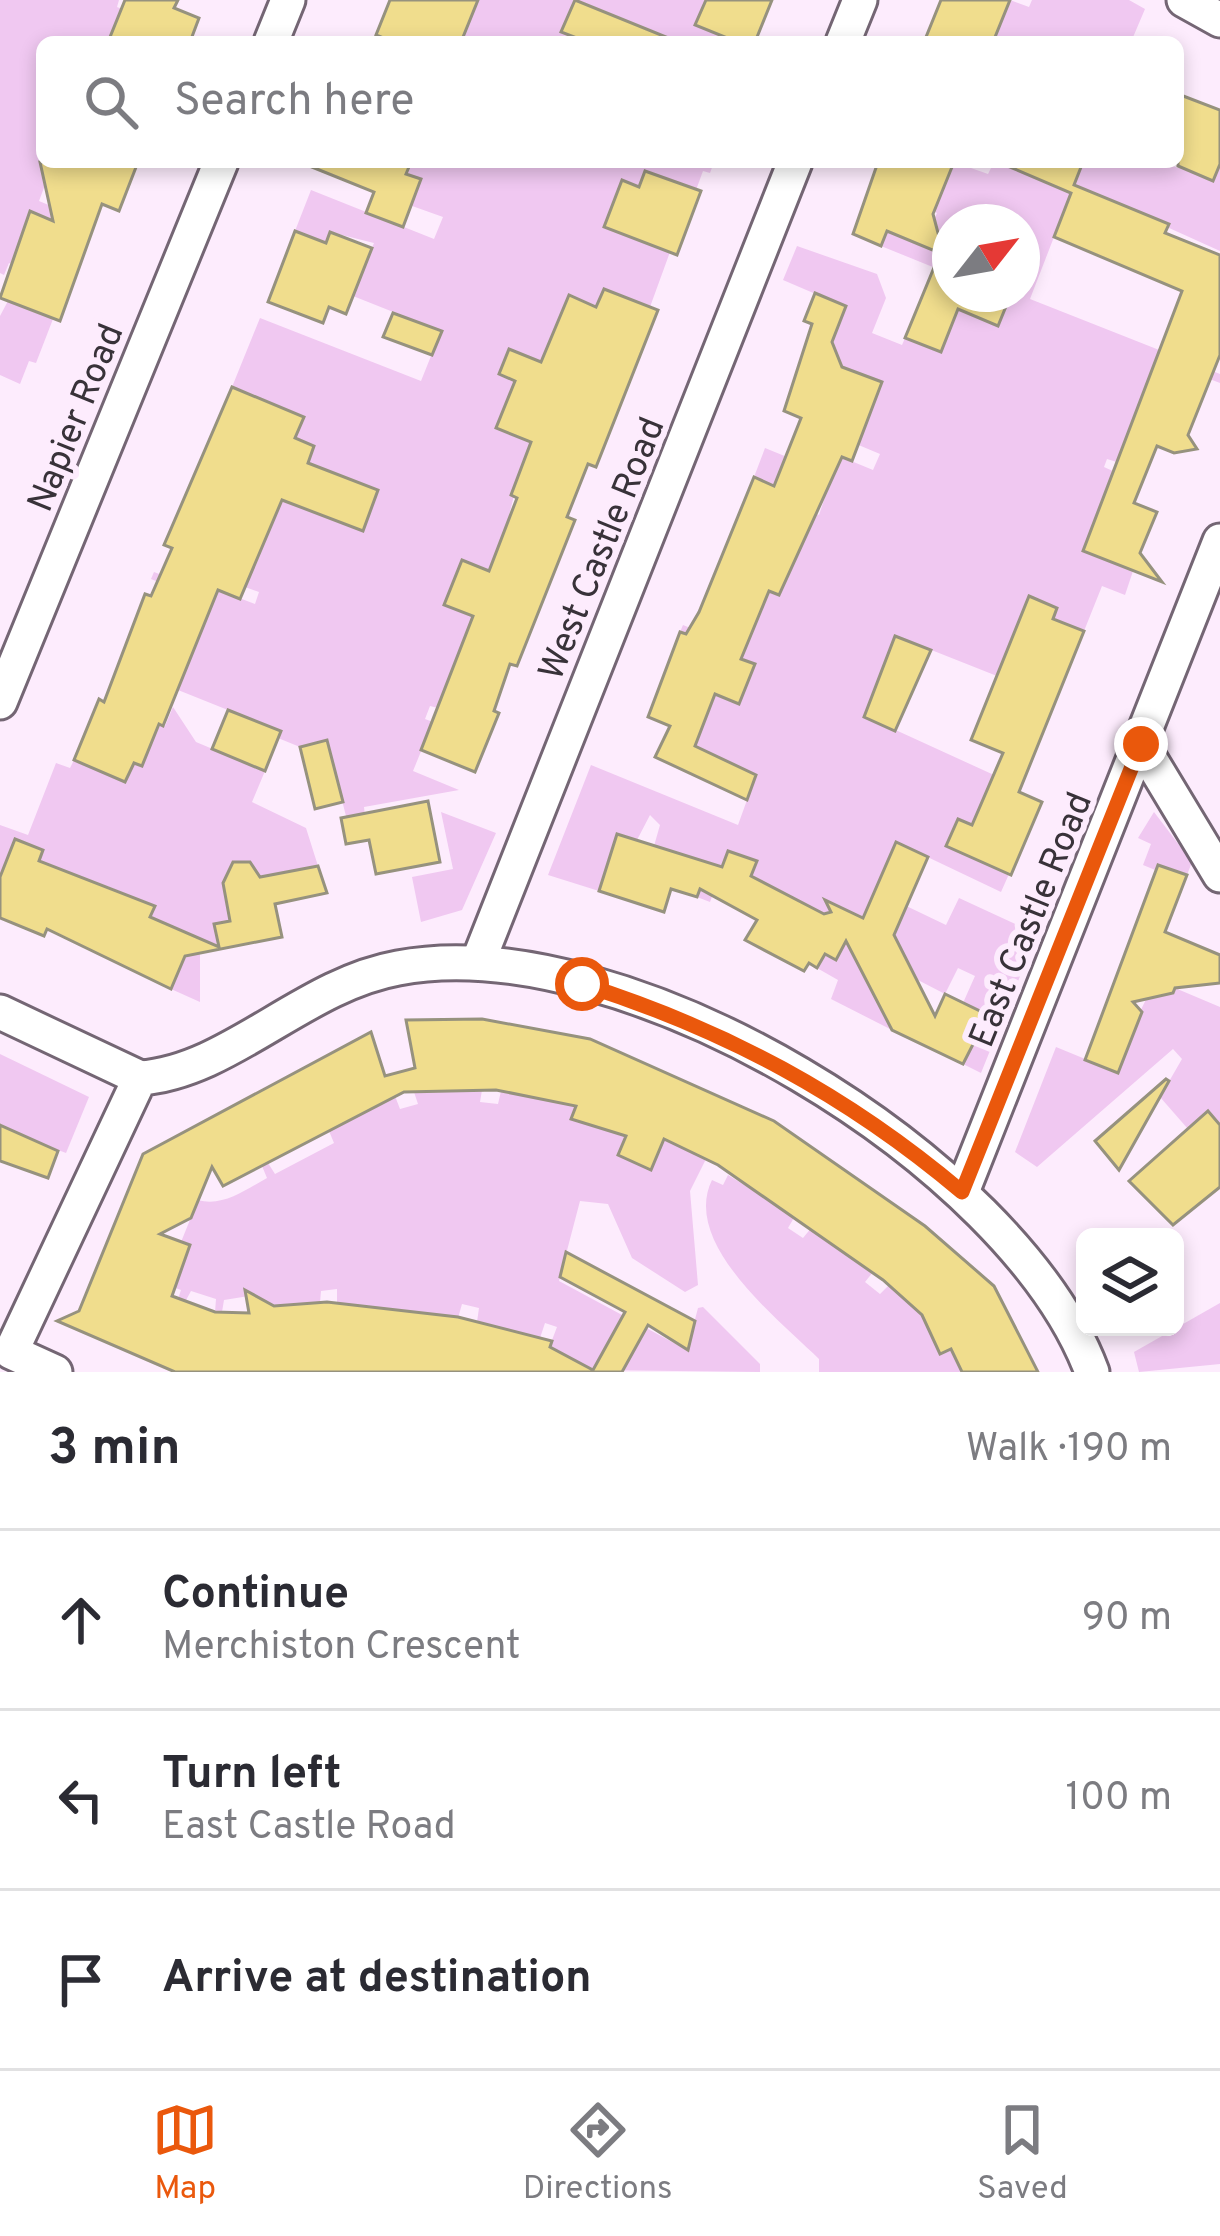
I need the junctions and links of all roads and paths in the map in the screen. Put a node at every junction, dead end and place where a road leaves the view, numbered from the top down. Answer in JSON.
{"nodes":[{"id":1,"x":288,"y":0,"type":"edge"},
{"id":2,"x":860,"y":0,"type":"edge"},
{"id":3,"x":1184,"y":0,"type":"edge"},
{"id":4,"x":1220,"y":20,"type":"edge"},
{"id":5,"x":273,"y":36,"type":"edge"},
{"id":6,"x":845,"y":36,"type":"edge"},
{"id":7,"x":219,"y":168,"type":"edge"},
{"id":8,"x":794,"y":168,"type":"edge"},
{"id":9,"x":1220,"y":541,"type":"edge"},
{"id":10,"x":0,"y":702,"type":"edge"},
{"id":11,"x":1141,"y":744,"type":"junction"},
{"id":12,"x":1220,"y":875,"type":"edge"},
{"id":13,"x":478,"y":962,"type":"junction"},
{"id":14,"x":0,"y":1012,"type":"edge"},
{"id":15,"x":140,"y":1078,"type":"junction"},
{"id":16,"x":962,"y":1192,"type":"junction"},
{"id":17,"x":55,"y":1372,"type":"edge"},
{"id":18,"x":1092,"y":1372,"type":"edge"}],
"edges":[{"from":1,"to":5,"type":"street"},
{"from":2,"to":6,"type":"street"},
{"from":3,"to":4,"type":"street"},
{"from":7,"to":10,"type":"street","name":"Napier Road"},
{"from":8,"to":13,"type":"street","name":"West Castle Road"},
{"from":9,"to":11,"type":"street","name":"East Castle Road"},
{"from":11,"to":12,"type":"street"},
{"from":11,"to":16,"type":"street","name":"East Castle Road"},
{"from":13,"to":15,"type":"street"},
{"from":13,"to":16,"type":"street"},
{"from":14,"to":15,"type":"street"},
{"from":15,"to":17,"type":"street"},
{"from":16,"to":18,"type":"street"}]}
